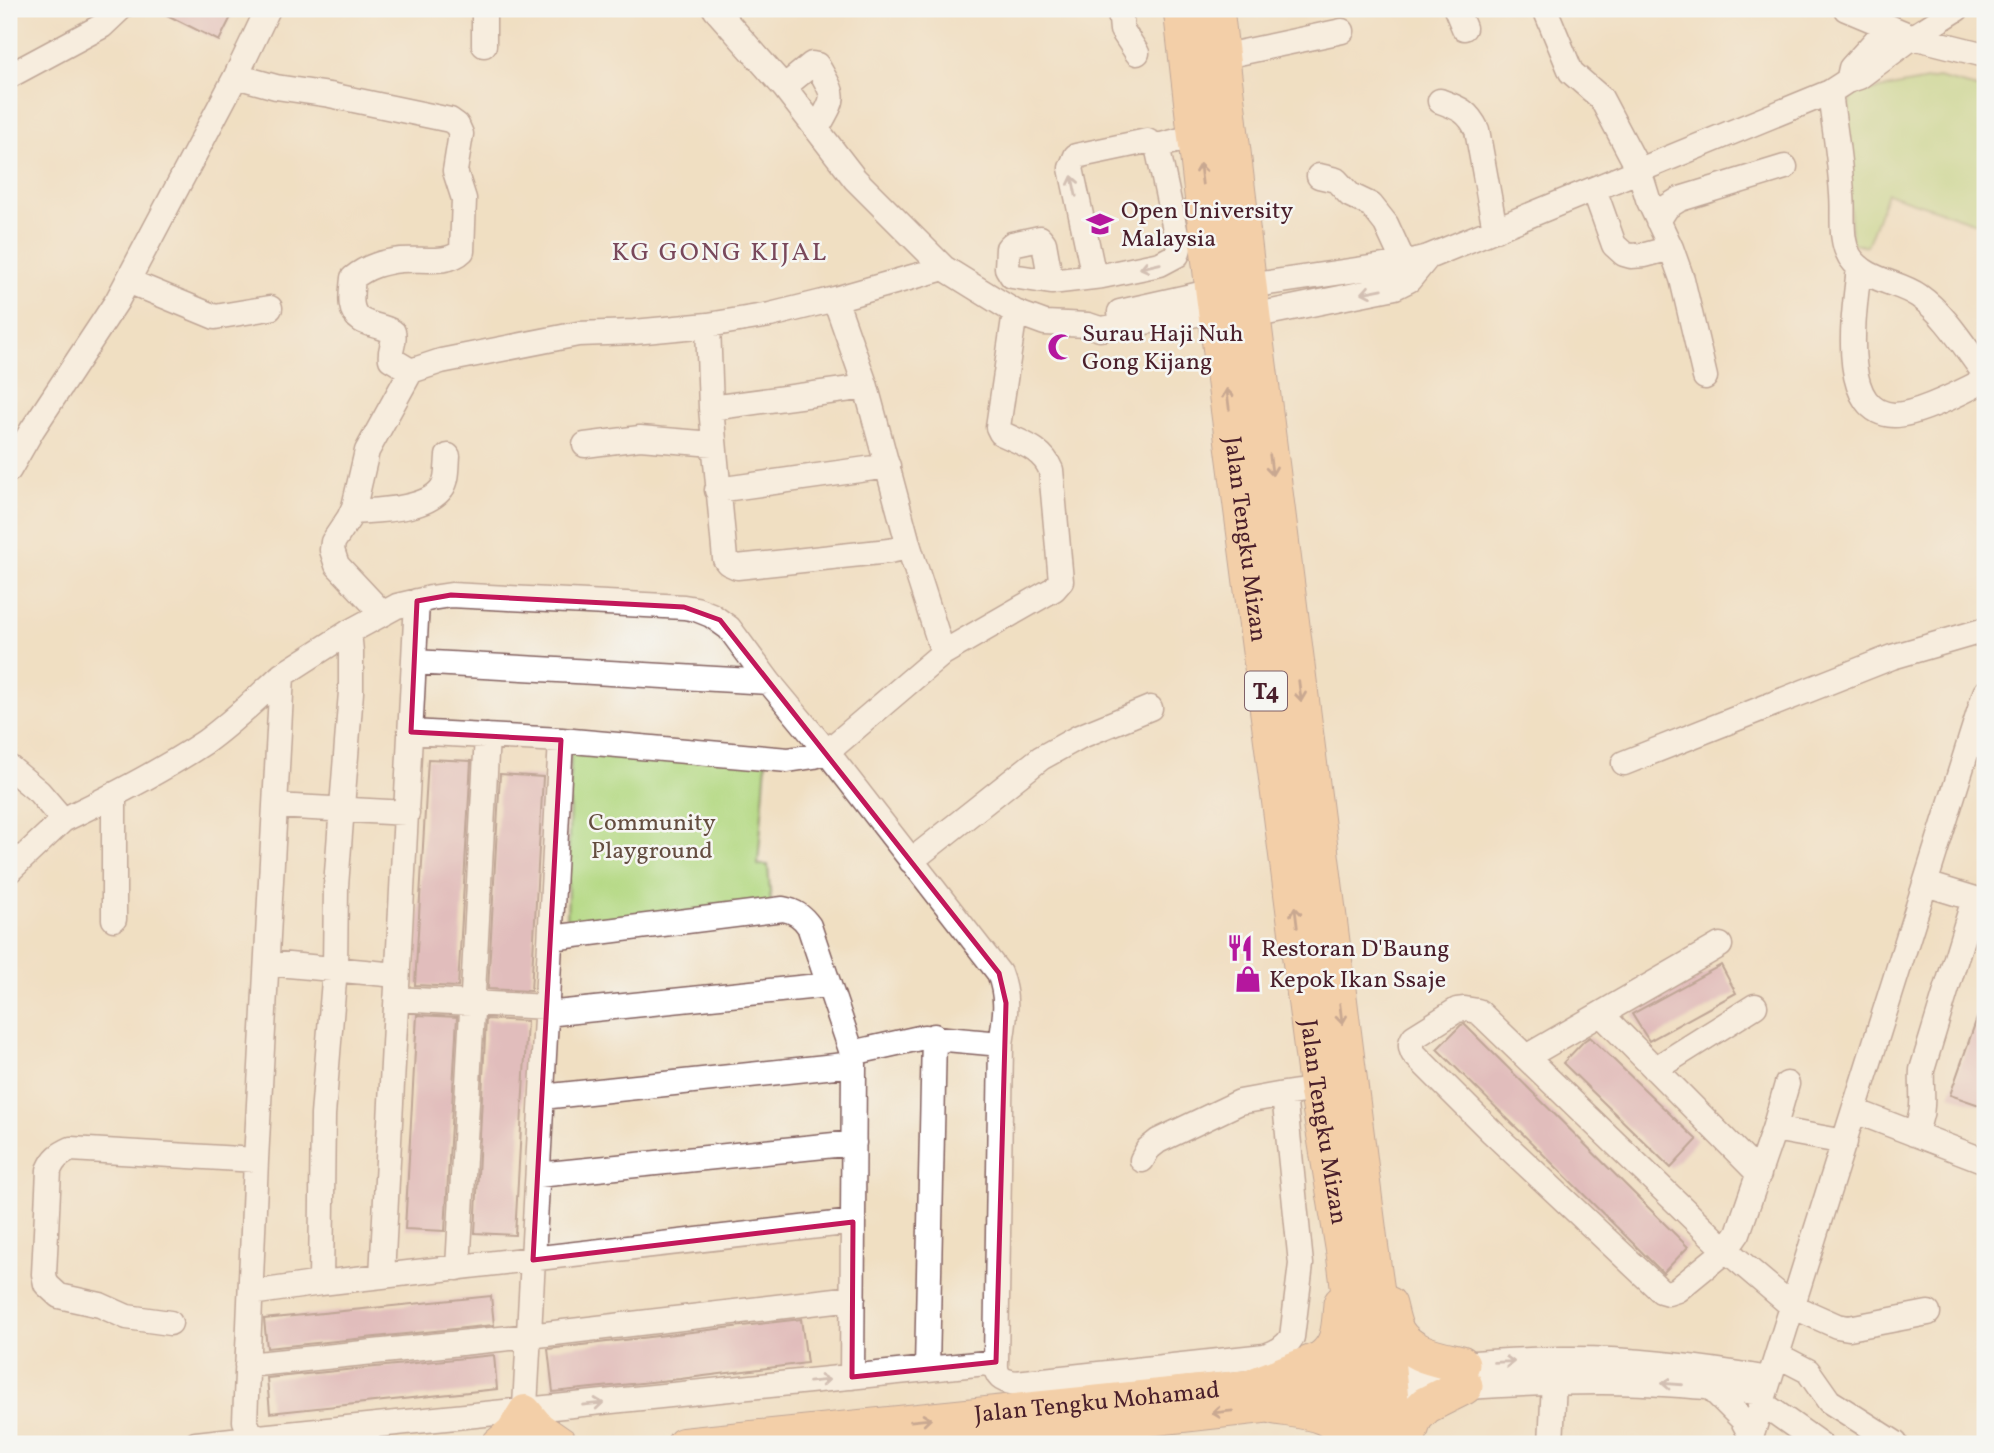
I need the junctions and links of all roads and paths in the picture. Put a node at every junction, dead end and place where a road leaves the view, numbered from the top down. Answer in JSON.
{"nodes":[{"id":1,"x":120,"y":9,"type":"edge"},
{"id":2,"x":268,"y":9,"type":"edge"},
{"id":3,"x":484,"y":9,"type":"edge"},
{"id":4,"x":715,"y":9,"type":"edge"},
{"id":5,"x":1120,"y":9,"type":"edge"},
{"id":6,"x":1182,"y":9,"type":"edge"},
{"id":7,"x":1214,"y":9,"type":"edge"},
{"id":8,"x":1545,"y":9,"type":"edge"},
{"id":9,"x":1846,"y":9,"type":"edge"},
{"id":10,"x":1957,"y":9,"type":"edge"},
{"id":11,"x":1888,"y":27,"type":"junction"},
{"id":12,"x":1342,"y":31,"type":"dead end"},
{"id":13,"x":1913,"y":37,"type":"junction"},
{"id":14,"x":484,"y":46,"type":"dead end"},
{"id":15,"x":1137,"y":53,"type":"dead end"},
{"id":16,"x":1985,"y":55,"type":"edge"},
{"id":17,"x":1220,"y":57,"type":"junction"},
{"id":18,"x":9,"y":76,"type":"edge"},
{"id":19,"x":236,"y":76,"type":"junction"},
{"id":20,"x":1839,"y":86,"type":"junction"},
{"id":21,"x":785,"y":87,"type":"junction"},
{"id":22,"x":1440,"y":101,"type":"dead end"},
{"id":23,"x":817,"y":129,"type":"junction"},
{"id":24,"x":1196,"y":136,"type":"junction"},
{"id":25,"x":1157,"y":146,"type":"junction"},
{"id":26,"x":1785,"y":167,"type":"dead end"},
{"id":27,"x":1639,"y":170,"type":"junction"},
{"id":28,"x":1318,"y":176,"type":"dead end"},
{"id":29,"x":1594,"y":189,"type":"junction"},
{"id":30,"x":1658,"y":220,"type":"junction"},
{"id":31,"x":1495,"y":230,"type":"junction"},
{"id":32,"x":1671,"y":248,"type":"junction"},
{"id":33,"x":1414,"y":267,"type":"junction"},
{"id":34,"x":1859,"y":267,"type":"junction"},
{"id":35,"x":944,"y":268,"type":"junction"},
{"id":36,"x":1094,"y":277,"type":"junction"},
{"id":37,"x":128,"y":281,"type":"junction"},
{"id":38,"x":1051,"y":282,"type":"dead end"},
{"id":39,"x":835,"y":299,"type":"junction"},
{"id":40,"x":1233,"y":301,"type":"junction"},
{"id":41,"x":270,"y":308,"type":"dead end"},
{"id":42,"x":1015,"y":312,"type":"junction"},
{"id":43,"x":708,"y":325,"type":"junction"},
{"id":44,"x":411,"y":371,"type":"junction"},
{"id":45,"x":1985,"y":374,"type":"edge"},
{"id":46,"x":1705,"y":377,"type":"dead end"},
{"id":47,"x":1985,"y":380,"type":"edge"},
{"id":48,"x":866,"y":387,"type":"junction"},
{"id":49,"x":710,"y":408,"type":"junction"},
{"id":50,"x":713,"y":443,"type":"junction"},
{"id":51,"x":584,"y":445,"type":"dead end"},
{"id":52,"x":448,"y":456,"type":"dead end"},
{"id":53,"x":888,"y":466,"type":"junction"},
{"id":54,"x":9,"y":470,"type":"edge"},
{"id":55,"x":718,"y":490,"type":"junction"},
{"id":56,"x":352,"y":512,"type":"junction"},
{"id":57,"x":909,"y":547,"type":"junction"},
{"id":58,"x":417,"y":601,"type":"junction"},
{"id":59,"x":383,"y":614,"type":"junction"},
{"id":60,"x":1985,"y":630,"type":"edge"},
{"id":61,"x":349,"y":632,"type":"junction"},
{"id":62,"x":943,"y":653,"type":"junction"},
{"id":63,"x":414,"y":662,"type":"junction"},
{"id":64,"x":282,"y":676,"type":"junction"},
{"id":65,"x":769,"y":682,"type":"junction"},
{"id":66,"x":1985,"y":693,"type":"edge"},
{"id":67,"x":1150,"y":708,"type":"dead end"},
{"id":68,"x":411,"y":732,"type":"junction"},
{"id":69,"x":488,"y":736,"type":"junction"},
{"id":70,"x":561,"y":740,"type":"junction"},
{"id":71,"x":1976,"y":750,"type":"edge"},
{"id":72,"x":827,"y":752,"type":"junction"},
{"id":73,"x":1624,"y":763,"type":"dead end"},
{"id":74,"x":9,"y":767,"type":"edge"},
{"id":75,"x":114,"y":795,"type":"junction"},
{"id":76,"x":275,"y":806,"type":"junction"},
{"id":77,"x":342,"y":810,"type":"junction"},
{"id":78,"x":407,"y":813,"type":"junction"},
{"id":79,"x":63,"y":820,"type":"junction"},
{"id":80,"x":911,"y":861,"type":"junction"},
{"id":81,"x":9,"y":871,"type":"edge"},
{"id":82,"x":1926,"y":884,"type":"junction"},
{"id":83,"x":1979,"y":900,"type":"edge"},
{"id":84,"x":114,"y":919,"type":"dead end"},
{"id":85,"x":551,"y":938,"type":"junction"},
{"id":86,"x":1720,"y":945,"type":"dead end"},
{"id":87,"x":267,"y":963,"type":"junction"},
{"id":88,"x":335,"y":968,"type":"junction"},
{"id":89,"x":828,"y":985,"type":"junction"},
{"id":90,"x":396,"y":987,"type":"junction"},
{"id":91,"x":474,"y":1003,"type":"junction"},
{"id":92,"x":1755,"y":1006,"type":"dead end"},
{"id":93,"x":546,"y":1011,"type":"junction"},
{"id":94,"x":1601,"y":1014,"type":"junction"},
{"id":95,"x":934,"y":1036,"type":"junction"},
{"id":96,"x":1001,"y":1044,"type":"junction"},
{"id":97,"x":1526,"y":1057,"type":"junction"},
{"id":98,"x":853,"y":1058,"type":"junction"},
{"id":99,"x":1655,"y":1069,"type":"junction"},
{"id":100,"x":1787,"y":1084,"type":"dead end"},
{"id":101,"x":1301,"y":1091,"type":"junction"},
{"id":102,"x":542,"y":1097,"type":"junction"},
{"id":103,"x":1855,"y":1111,"type":"junction"},
{"id":104,"x":1774,"y":1129,"type":"junction"},
{"id":105,"x":1914,"y":1134,"type":"junction"},
{"id":106,"x":1845,"y":1142,"type":"junction"},
{"id":107,"x":853,"y":1143,"type":"junction"},
{"id":108,"x":256,"y":1160,"type":"junction"},
{"id":109,"x":1142,"y":1160,"type":"dead end"},
{"id":110,"x":1985,"y":1161,"type":"edge"},
{"id":111,"x":1759,"y":1174,"type":"junction"},
{"id":112,"x":538,"y":1175,"type":"junction"},
{"id":113,"x":853,"y":1222,"type":"junction"},
{"id":114,"x":1726,"y":1250,"type":"junction"},
{"id":115,"x":1358,"y":1252,"type":"junction"},
{"id":116,"x":533,"y":1260,"type":"junction"},
{"id":117,"x":458,"y":1268,"type":"junction"},
{"id":118,"x":382,"y":1276,"type":"junction"},
{"id":119,"x":321,"y":1283,"type":"junction"},
{"id":120,"x":251,"y":1293,"type":"junction"},
{"id":121,"x":853,"y":1298,"type":"junction"},
{"id":122,"x":1792,"y":1306,"type":"junction"},
{"id":123,"x":1928,"y":1312,"type":"dead end"},
{"id":124,"x":170,"y":1323,"type":"dead end"},
{"id":125,"x":529,"y":1336,"type":"junction"},
{"id":126,"x":1779,"y":1349,"type":"junction"},
{"id":127,"x":996,"y":1362,"type":"junction"},
{"id":128,"x":247,"y":1366,"type":"junction"},
{"id":129,"x":927,"y":1369,"type":"junction"},
{"id":130,"x":1462,"y":1375,"type":"junction"},
{"id":131,"x":852,"y":1377,"type":"junction"},
{"id":132,"x":1718,"y":1379,"type":"junction"},
{"id":133,"x":1554,"y":1382,"type":"junction"},
{"id":134,"x":1375,"y":1383,"type":"junction"},
{"id":135,"x":1765,"y":1392,"type":"junction"},
{"id":136,"x":1267,"y":1396,"type":"junction"},
{"id":137,"x":525,"y":1411,"type":"junction"},
{"id":138,"x":259,"y":1437,"type":"junction"},
{"id":139,"x":1750,"y":1440,"type":"edge"},
{"id":140,"x":1895,"y":1443,"type":"edge"},
{"id":141,"x":196,"y":1444,"type":"edge"},
{"id":142,"x":498,"y":1444,"type":"edge"},
{"id":143,"x":523,"y":1444,"type":"edge"},
{"id":144,"x":562,"y":1444,"type":"edge"},
{"id":145,"x":683,"y":1444,"type":"edge"},
{"id":146,"x":934,"y":1444,"type":"edge"},
{"id":147,"x":1350,"y":1444,"type":"edge"},
{"id":148,"x":1367,"y":1444,"type":"edge"},
{"id":149,"x":1394,"y":1444,"type":"edge"},
{"id":150,"x":1405,"y":1444,"type":"edge"},
{"id":151,"x":1551,"y":1444,"type":"edge"},
{"id":152,"x":1820,"y":1444,"type":"edge"}],
"edges":[{"from":1,"to":18,"type":"street"},
{"from":2,"to":19,"type":"street"},
{"from":3,"to":14,"type":"street"},
{"from":4,"to":21,"type":"street"},
{"from":5,"to":15,"type":"street"},
{"from":6,"to":24,"type":"highway","name":"Jalan Tengku Mizan","number":"T4"},
{"from":7,"to":17,"type":"highway","name":"Jalan Tengku Mizan","number":"T4"},
{"from":8,"to":27,"type":"street"},
{"from":9,"to":11,"type":"street"},
{"from":10,"to":13,"type":"street"},
{"from":11,"to":13,"type":"street"},
{"from":11,"to":20,"type":"street"},
{"from":12,"to":17,"type":"street"},
{"from":13,"to":16,"type":"street"},
{"from":13,"to":20,"type":"street"},
{"from":17,"to":40,"type":"highway","name":"Jalan Tengku Mizan","number":"T4"},
{"from":19,"to":37,"type":"street"},
{"from":19,"to":44,"type":"street"},
{"from":20,"to":27,"type":"street"},
{"from":20,"to":34,"type":"street"},
{"from":21,"to":23,"type":"street"},
{"from":21,"to":23,"type":"street"},
{"from":22,"to":31,"type":"street"},
{"from":23,"to":35,"type":"street"},
{"from":24,"to":25,"type":"street"},
{"from":40,"to":24,"type":"highway","name":"Jalan Tengku Mizan","number":"T4","one_way":true},
{"from":25,"to":36,"type":"street","one_way":true},
{"from":36,"to":25,"type":"street","one_way":true},
{"from":26,"to":30,"type":"street"},
{"from":27,"to":29,"type":"street"},
{"from":27,"to":30,"type":"street"},
{"from":28,"to":33,"type":"street"},
{"from":29,"to":31,"type":"street"},
{"from":29,"to":32,"type":"street"},
{"from":30,"to":32,"type":"street"},
{"from":31,"to":33,"type":"street"},
{"from":32,"to":46,"type":"street"},
{"from":33,"to":40,"type":"street"},
{"from":34,"to":45,"type":"street"},
{"from":34,"to":47,"type":"street"},
{"from":35,"to":39,"type":"street"},
{"from":35,"to":42,"type":"street"},
{"from":36,"to":38,"type":"street"},
{"from":37,"to":41,"type":"street"},
{"from":37,"to":54,"type":"street"},
{"from":39,"to":43,"type":"street"},
{"from":39,"to":48,"type":"street"},
{"from":40,"to":42,"type":"street"},
{"from":101,"to":40,"type":"highway","name":"Jalan Tengku Mizan","number":"T4","one_way":true},
{"from":40,"to":115,"type":"highway","name":"Jalan Tengku Mizan","number":"T4","one_way":true},
{"from":42,"to":62,"type":"street"},
{"from":43,"to":44,"type":"street"},
{"from":43,"to":49,"type":"street"},
{"from":44,"to":56,"type":"street"},
{"from":48,"to":49,"type":"street"},
{"from":48,"to":53,"type":"street"},
{"from":49,"to":50,"type":"street"},
{"from":50,"to":51,"type":"street"},
{"from":50,"to":55,"type":"street"},
{"from":52,"to":56,"type":"street"},
{"from":53,"to":55,"type":"street"},
{"from":53,"to":57,"type":"street"},
{"from":55,"to":57,"type":"street"},
{"from":56,"to":59,"type":"street"},
{"from":57,"to":62,"type":"street"},
{"from":58,"to":59,"type":"street"},
{"from":58,"to":63,"type":"street"},
{"from":58,"to":65,"type":"street"},
{"from":59,"to":61,"type":"street"},
{"from":60,"to":73,"type":"street"},
{"from":61,"to":64,"type":"street"},
{"from":61,"to":77,"type":"street"},
{"from":62,"to":72,"type":"street"},
{"from":63,"to":65,"type":"street"},
{"from":63,"to":68,"type":"street"},
{"from":64,"to":75,"type":"street"},
{"from":64,"to":76,"type":"street"},
{"from":65,"to":72,"type":"street"},
{"from":66,"to":71,"type":"street"},
{"from":67,"to":80,"type":"street"},
{"from":68,"to":69,"type":"street"},
{"from":68,"to":78,"type":"street"},
{"from":69,"to":70,"type":"street"},
{"from":69,"to":91,"type":"street"},
{"from":70,"to":72,"type":"street"},
{"from":70,"to":85,"type":"street"},
{"from":71,"to":82,"type":"street"},
{"from":72,"to":80,"type":"street"},
{"from":74,"to":79,"type":"street"},
{"from":75,"to":79,"type":"street"},
{"from":75,"to":84,"type":"street"},
{"from":76,"to":77,"type":"street"},
{"from":76,"to":87,"type":"street"},
{"from":77,"to":78,"type":"street"},
{"from":77,"to":88,"type":"street"},
{"from":78,"to":90,"type":"street"},
{"from":79,"to":81,"type":"street"},
{"from":80,"to":96,"type":"street"},
{"from":82,"to":83,"type":"street"},
{"from":82,"to":103,"type":"street"},
{"from":83,"to":105,"type":"street"},
{"from":85,"to":89,"type":"street"},
{"from":85,"to":93,"type":"street"},
{"from":86,"to":94,"type":"street"},
{"from":87,"to":88,"type":"street"},
{"from":87,"to":108,"type":"street"},
{"from":88,"to":90,"type":"street"},
{"from":88,"to":119,"type":"street"},
{"from":89,"to":93,"type":"street"},
{"from":89,"to":98,"type":"street"},
{"from":90,"to":91,"type":"street"},
{"from":90,"to":118,"type":"street"},
{"from":91,"to":93,"type":"street"},
{"from":91,"to":117,"type":"street"},
{"from":92,"to":99,"type":"street"},
{"from":93,"to":102,"type":"street"},
{"from":94,"to":97,"type":"street"},
{"from":94,"to":99,"type":"street"},
{"from":95,"to":96,"type":"street"},
{"from":95,"to":98,"type":"street"},
{"from":95,"to":129,"type":"street"},
{"from":96,"to":127,"type":"street"},
{"from":97,"to":114,"type":"street"},
{"from":97,"to":114,"type":"street"},
{"from":98,"to":102,"type":"street"},
{"from":98,"to":107,"type":"street"},
{"from":99,"to":111,"type":"street"},
{"from":100,"to":104,"type":"street"},
{"from":101,"to":109,"type":"street"},
{"from":101,"to":115,"type":"highway","name":"Jalan Tengku Mizan","number":"T4"},
{"from":101,"to":127,"type":"street"},
{"from":102,"to":112,"type":"street"},
{"from":103,"to":105,"type":"street"},
{"from":103,"to":106,"type":"street"},
{"from":104,"to":106,"type":"street"},
{"from":104,"to":111,"type":"street"},
{"from":105,"to":110,"type":"street"},
{"from":106,"to":122,"type":"street"},
{"from":107,"to":112,"type":"street"},
{"from":107,"to":113,"type":"street"},
{"from":108,"to":120,"type":"street"},
{"from":108,"to":124,"type":"street"},
{"from":111,"to":114,"type":"street"},
{"from":112,"to":116,"type":"street"},
{"from":113,"to":116,"type":"street"},
{"from":113,"to":121,"type":"street"},
{"from":114,"to":122,"type":"street"},
{"from":115,"to":130,"type":"highway"},
{"from":115,"to":134,"type":"highway","name":"Jalan Tengku Mizan","number":"T4"},
{"from":115,"to":136,"type":"highway"},
{"from":116,"to":117,"type":"street"},
{"from":116,"to":125,"type":"street"},
{"from":117,"to":118,"type":"street"},
{"from":118,"to":119,"type":"street"},
{"from":119,"to":120,"type":"street"},
{"from":120,"to":128,"type":"street"},
{"from":121,"to":125,"type":"street"},
{"from":121,"to":131,"type":"street"},
{"from":122,"to":123,"type":"street"},
{"from":122,"to":126,"type":"street"},
{"from":125,"to":128,"type":"street"},
{"from":125,"to":137,"type":"street"},
{"from":126,"to":132,"type":"street"},
{"from":126,"to":135,"type":"street"},
{"from":126,"to":140,"type":"street"},
{"from":127,"to":129,"type":"street"},
{"from":128,"to":138,"type":"street"},
{"from":129,"to":131,"type":"street"},
{"from":130,"to":132,"type":"street","one_way":true},
{"from":130,"to":133,"type":"street"},
{"from":130,"to":134,"type":"street"},
{"from":130,"to":150,"type":"highway"},
{"from":137,"to":131,"type":"street","one_way":true},
{"from":132,"to":133,"type":"street","one_way":true},
{"from":132,"to":135,"type":"street"},
{"from":132,"to":139,"type":"street"},
{"from":133,"to":151,"type":"street"},
{"from":134,"to":136,"type":"main road","name":"Jalan Tengku Mohamad"},
{"from":134,"to":148,"type":"highway","name":"Jalan Tengku Mizan","number":"T4"},
{"from":134,"to":149,"type":"highway","name":"Jalan Tengku Mizan","number":"T4"},
{"from":135,"to":139,"type":"street"},
{"from":135,"to":152,"type":"street"},
{"from":145,"to":136,"type":"main road","name":"Jalan Tengku Mohamad","one_way":true},
{"from":136,"to":146,"type":"main road","name":"Jalan Tengku Mohamad","one_way":true},
{"from":136,"to":147,"type":"highway"},
{"from":137,"to":138,"type":"street"},
{"from":137,"to":142,"type":"main road"},
{"from":137,"to":143,"type":"street"},
{"from":137,"to":144,"type":"main road"},
{"from":138,"to":141,"type":"street"}]}
